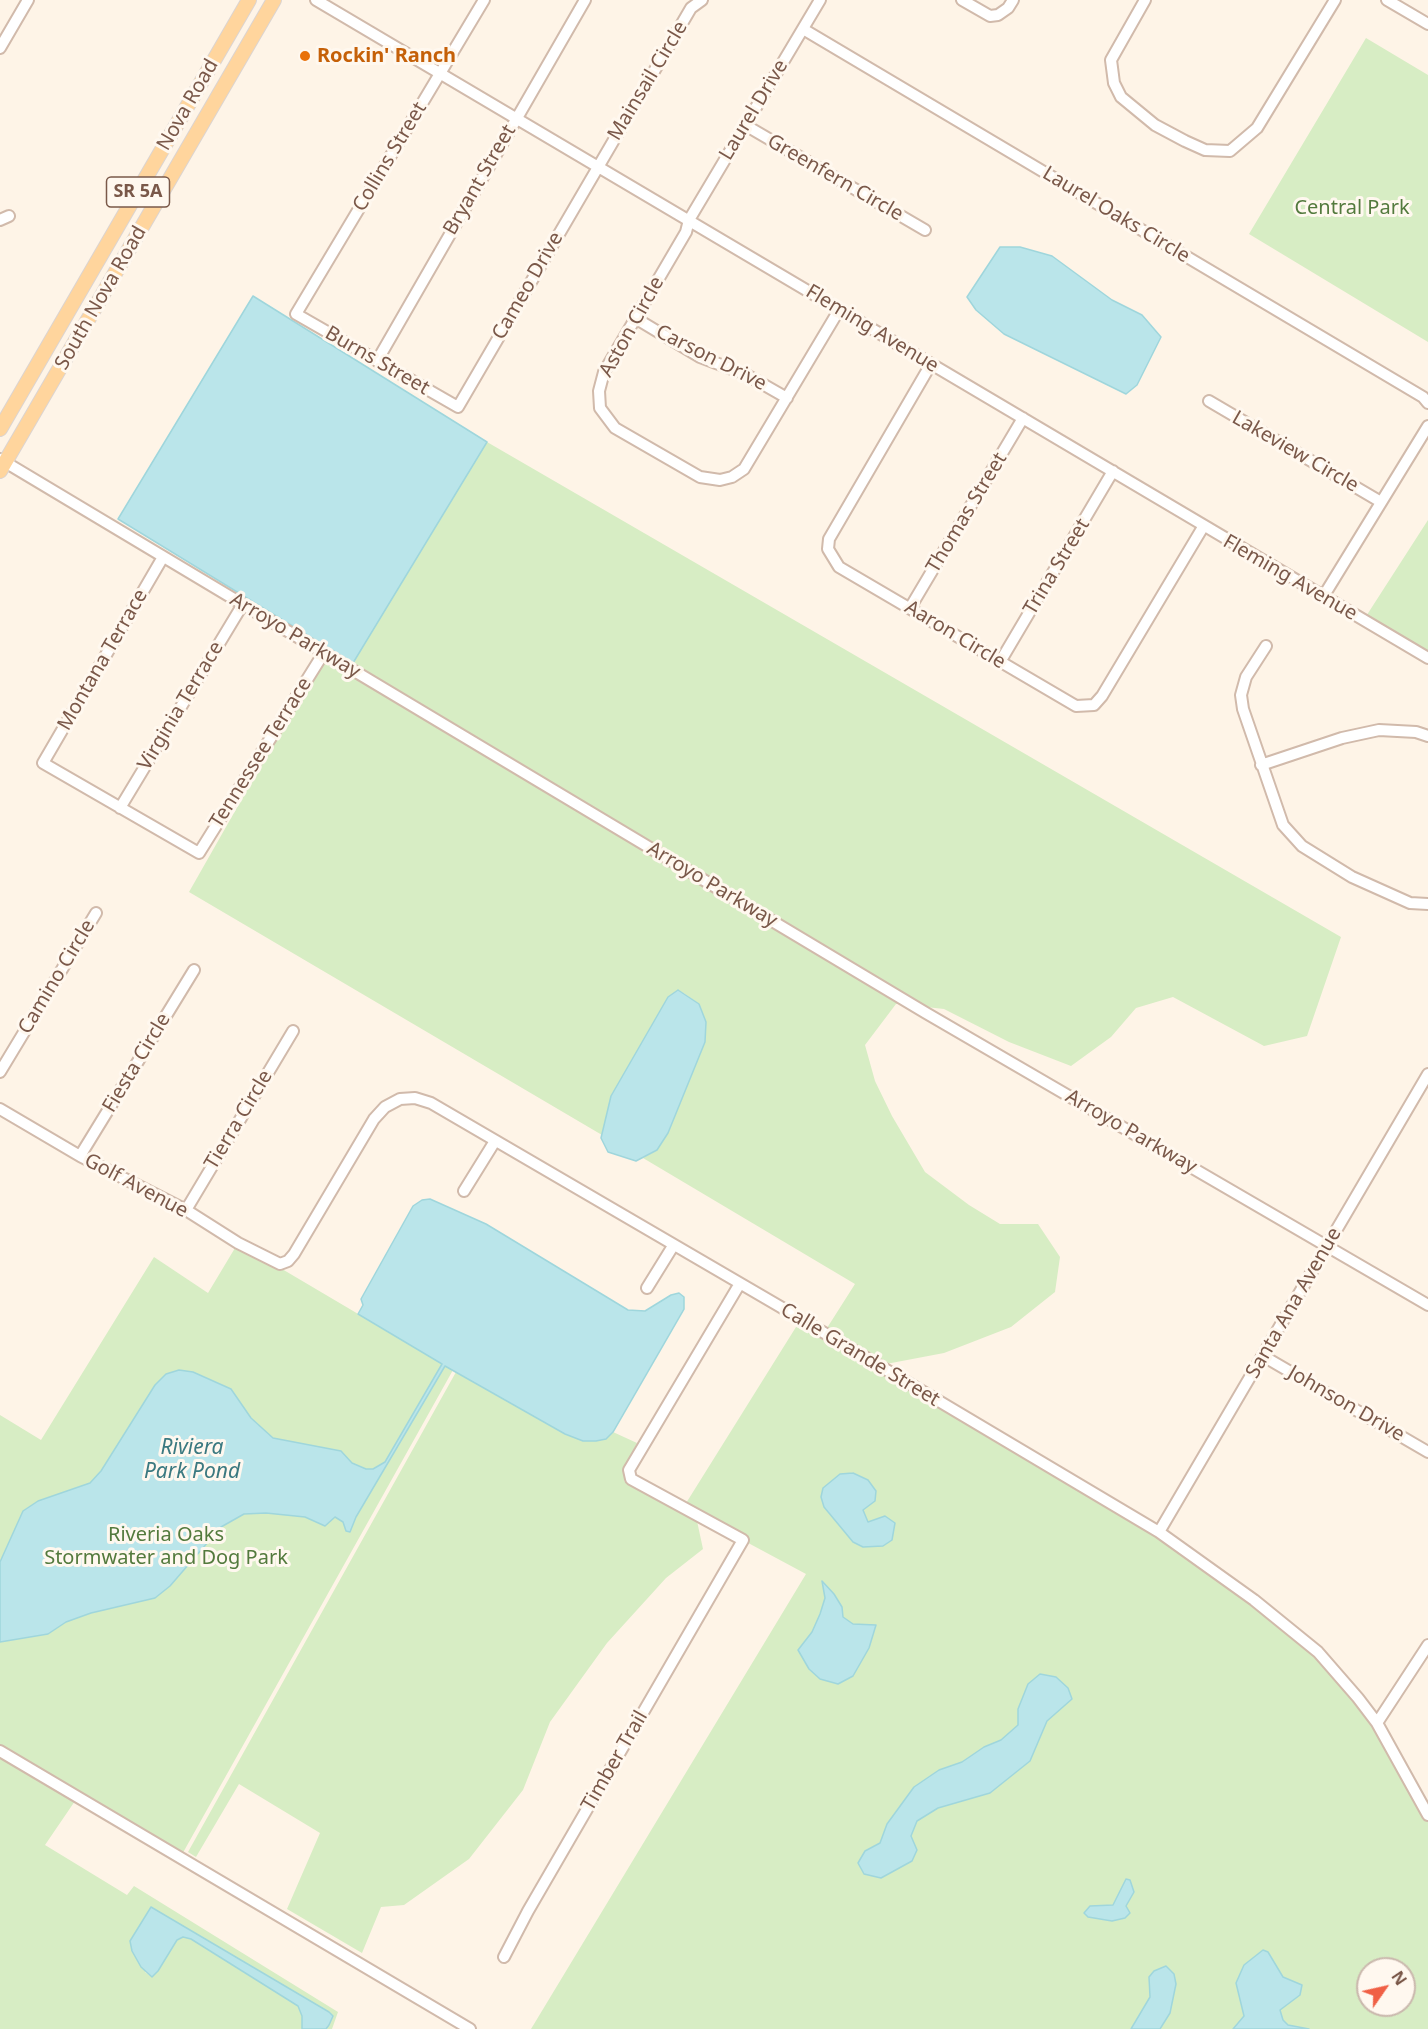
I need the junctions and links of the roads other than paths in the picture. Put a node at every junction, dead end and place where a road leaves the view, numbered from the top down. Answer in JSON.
{"nodes":[{"id":1,"x":28,"y":0,"type":"edge"},
{"id":2,"x":249,"y":0,"type":"edge"},
{"id":3,"x":274,"y":0,"type":"edge"},
{"id":4,"x":316,"y":0,"type":"edge"},
{"id":5,"x":484,"y":0,"type":"edge"},
{"id":6,"x":585,"y":0,"type":"edge"},
{"id":7,"x":702,"y":0,"type":"edge"},
{"id":8,"x":820,"y":0,"type":"edge"},
{"id":9,"x":962,"y":0,"type":"edge"},
{"id":10,"x":1013,"y":0,"type":"edge"},
{"id":11,"x":1145,"y":0,"type":"edge"},
{"id":12,"x":1335,"y":0,"type":"edge"},
{"id":13,"x":1387,"y":0,"type":"edge"},
{"id":14,"x":1428,"y":24,"type":"edge"},
{"id":15,"x":802,"y":29,"type":"junction"},
{"id":16,"x":0,"y":48,"type":"edge"},
{"id":17,"x":440,"y":74,"type":"junction"},
{"id":18,"x":516,"y":117,"type":"junction"},
{"id":19,"x":745,"y":125,"type":"junction"},
{"id":20,"x":598,"y":166,"type":"junction"},
{"id":21,"x":141,"y":186,"type":"junction"},
{"id":22,"x":146,"y":220,"type":"junction"},
{"id":23,"x":689,"y":220,"type":"junction"},
{"id":24,"x":926,"y":230,"type":"dead end"},
{"id":25,"x":93,"y":269,"type":"junction"},
{"id":26,"x":97,"y":304,"type":"junction"},
{"id":27,"x":839,"y":310,"type":"junction"},
{"id":28,"x":296,"y":314,"type":"joint"},
{"id":29,"x":634,"y":318,"type":"junction"},
{"id":30,"x":377,"y":361,"type":"junction"},
{"id":31,"x":931,"y":364,"type":"junction"},
{"id":32,"x":787,"y":398,"type":"junction"},
{"id":33,"x":1209,"y":401,"type":"dead end"},
{"id":34,"x":1428,"y":403,"type":"edge"},
{"id":35,"x":458,"y":407,"type":"joint"},
{"id":36,"x":1023,"y":418,"type":"junction"},
{"id":37,"x":1428,"y":426,"type":"edge"},
{"id":38,"x":0,"y":429,"type":"edge"},
{"id":39,"x":2,"y":464,"type":"edge"},
{"id":40,"x":1113,"y":471,"type":"junction"},
{"id":41,"x":1381,"y":502,"type":"junction"},
{"id":42,"x":1203,"y":527,"type":"junction"},
{"id":43,"x":163,"y":557,"type":"junction"},
{"id":44,"x":1323,"y":597,"type":"junction"},
{"id":45,"x":243,"y":604,"type":"junction"},
{"id":46,"x":910,"y":608,"type":"junction"},
{"id":47,"x":1266,"y":646,"type":"dead end"},
{"id":48,"x":323,"y":654,"type":"junction"},
{"id":49,"x":1428,"y":658,"type":"edge"},
{"id":50,"x":1000,"y":662,"type":"junction"},
{"id":51,"x":1428,"y":736,"type":"edge"},
{"id":52,"x":1261,"y":765,"type":"junction"},
{"id":53,"x":120,"y":808,"type":"junction"},
{"id":54,"x":1428,"y":904,"type":"edge"},
{"id":55,"x":96,"y":913,"type":"dead end"},
{"id":56,"x":194,"y":970,"type":"dead end"},
{"id":57,"x":293,"y":1031,"type":"dead end"},
{"id":58,"x":0,"y":1072,"type":"edge"},
{"id":59,"x":1428,"y":1074,"type":"edge"},
{"id":60,"x":0,"y":1109,"type":"edge"},
{"id":61,"x":495,"y":1141,"type":"junction"},
{"id":62,"x":80,"y":1156,"type":"junction"},
{"id":63,"x":464,"y":1191,"type":"dead end"},
{"id":64,"x":186,"y":1210,"type":"junction"},
{"id":65,"x":673,"y":1246,"type":"junction"},
{"id":66,"x":1327,"y":1247,"type":"junction"},
{"id":67,"x":273,"y":1262,"type":"joint"},
{"id":68,"x":739,"y":1284,"type":"junction"},
{"id":69,"x":647,"y":1288,"type":"dead end"},
{"id":70,"x":1428,"y":1305,"type":"edge"},
{"id":71,"x":1263,"y":1356,"type":"junction"},
{"id":72,"x":1428,"y":1452,"type":"edge"},
{"id":73,"x":1160,"y":1532,"type":"junction"},
{"id":74,"x":1428,"y":1646,"type":"edge"},
{"id":75,"x":1377,"y":1723,"type":"junction"},
{"id":76,"x":0,"y":1751,"type":"edge"},
{"id":77,"x":1428,"y":1815,"type":"edge"},
{"id":78,"x":504,"y":1957,"type":"dead end"},
{"id":79,"x":470,"y":2029,"type":"edge"}],
"edges":[{"from":1,"to":16,"type":"street"},
{"from":2,"to":21,"type":"main road","name":"Nova Road","number":"SR 5A"},
{"from":3,"to":22,"type":"main road","name":"South Nova Road","number":"SR 5A"},
{"from":4,"to":17,"type":"street","name":"Fleming Avenue"},
{"from":5,"to":17,"type":"street","name":"Collins Street"},
{"from":6,"to":18,"type":"street","name":"Bryant Street"},
{"from":7,"to":20,"type":"street","name":"Mainsail Circle"},
{"from":8,"to":15,"type":"street","name":"Laurel Drive"},
{"from":9,"to":10,"type":"street"},
{"from":11,"to":12,"type":"street"},
{"from":13,"to":14,"type":"street"},
{"from":15,"to":19,"type":"street","name":"Laurel Drive"},
{"from":15,"to":34,"type":"street","name":"Laurel Oaks Circle"},
{"from":17,"to":18,"type":"street","name":"Fleming Avenue"},
{"from":17,"to":28,"type":"street","name":"Collins Street"},
{"from":18,"to":20,"type":"street","name":"Fleming Avenue"},
{"from":18,"to":30,"type":"street","name":"Bryant Street"},
{"from":19,"to":23,"type":"street","name":"Laurel Drive"},
{"from":19,"to":24,"type":"street","name":"Greenfern Circle"},
{"from":20,"to":23,"type":"street","name":"Fleming Avenue"},
{"from":20,"to":35,"type":"street","name":"Cameo Drive"},
{"from":21,"to":22,"type":"main road"},
{"from":21,"to":25,"type":"main road","name":"Nova Road","number":"SR 5A"},
{"from":22,"to":26,"type":"main road","name":"South Nova Road","number":"SR 5A"},
{"from":23,"to":27,"type":"street","name":"Fleming Avenue"},
{"from":23,"to":29,"type":"street","name":"Aston Circle"},
{"from":25,"to":26,"type":"main road"},
{"from":25,"to":38,"type":"main road","name":"Nova Road","number":"SR 5A"},
{"from":26,"to":39,"type":"main road","name":"South Nova Road","number":"SR 5A"},
{"from":27,"to":31,"type":"street","name":"Fleming Avenue"},
{"from":27,"to":32,"type":"street","name":"Aston Circle"},
{"from":28,"to":30,"type":"street","name":"Burns Street"},
{"from":29,"to":32,"type":"street","name":"Carson Drive"},
{"from":29,"to":32,"type":"street","name":"Aston Circle"},
{"from":30,"to":35,"type":"street","name":"Burns Street"},
{"from":31,"to":36,"type":"street","name":"Fleming Avenue"},
{"from":31,"to":46,"type":"street","name":"Aaron Circle"},
{"from":33,"to":41,"type":"street","name":"Lakeview Circle"},
{"from":36,"to":40,"type":"street","name":"Fleming Avenue"},
{"from":36,"to":46,"type":"street","name":"Thomas Street"},
{"from":37,"to":41,"type":"street"},
{"from":39,"to":43,"type":"street","name":"Arroyo Parkway"},
{"from":40,"to":42,"type":"street","name":"Fleming Avenue"},
{"from":40,"to":50,"type":"street","name":"Trina Street"},
{"from":41,"to":44,"type":"street"},
{"from":42,"to":44,"type":"street","name":"Fleming Avenue"},
{"from":42,"to":50,"type":"street","name":"Aaron Circle"},
{"from":43,"to":45,"type":"street","name":"Arroyo Parkway"},
{"from":43,"to":53,"type":"street","name":"Montana Terrace"},
{"from":44,"to":49,"type":"street","name":"Fleming Avenue"},
{"from":45,"to":48,"type":"street","name":"Arroyo Parkway"},
{"from":45,"to":53,"type":"street","name":"Virginia Terrace"},
{"from":46,"to":50,"type":"street","name":"Aaron Circle"},
{"from":47,"to":52,"type":"street"},
{"from":48,"to":53,"type":"street","name":"Tennessee Terrace"},
{"from":48,"to":66,"type":"street","name":"Arroyo Parkway"},
{"from":51,"to":52,"type":"street"},
{"from":52,"to":54,"type":"street"},
{"from":55,"to":58,"type":"street","name":"Camino Circle"},
{"from":56,"to":62,"type":"street","name":"Fiesta Circle"},
{"from":57,"to":64,"type":"street","name":"Tierra Circle"},
{"from":59,"to":66,"type":"street","name":"Santa Ana Avenue"},
{"from":60,"to":62,"type":"street","name":"Golf Avenue"},
{"from":61,"to":63,"type":"street"},
{"from":61,"to":65,"type":"street","name":"Calle Grande Street"},
{"from":61,"to":67,"type":"street","name":"Calle Grande Street"},
{"from":62,"to":64,"type":"street","name":"Golf Avenue"},
{"from":64,"to":67,"type":"street","name":"Golf Avenue"},
{"from":65,"to":68,"type":"street","name":"Calle Grande Street"},
{"from":65,"to":69,"type":"street"},
{"from":66,"to":70,"type":"street","name":"Arroyo Parkway"},
{"from":66,"to":71,"type":"street","name":"Santa Ana Avenue"},
{"from":68,"to":73,"type":"street","name":"Calle Grande Street"},
{"from":68,"to":78,"type":"street","name":"Timber Trail"},
{"from":71,"to":72,"type":"street","name":"Johnson Drive"},
{"from":71,"to":73,"type":"street","name":"Santa Ana Avenue"},
{"from":73,"to":75,"type":"street","name":"Calle Grande Street"},
{"from":74,"to":75,"type":"street"},
{"from":75,"to":77,"type":"street","name":"Calle Grande Street"},
{"from":76,"to":79,"type":"street"}]}
